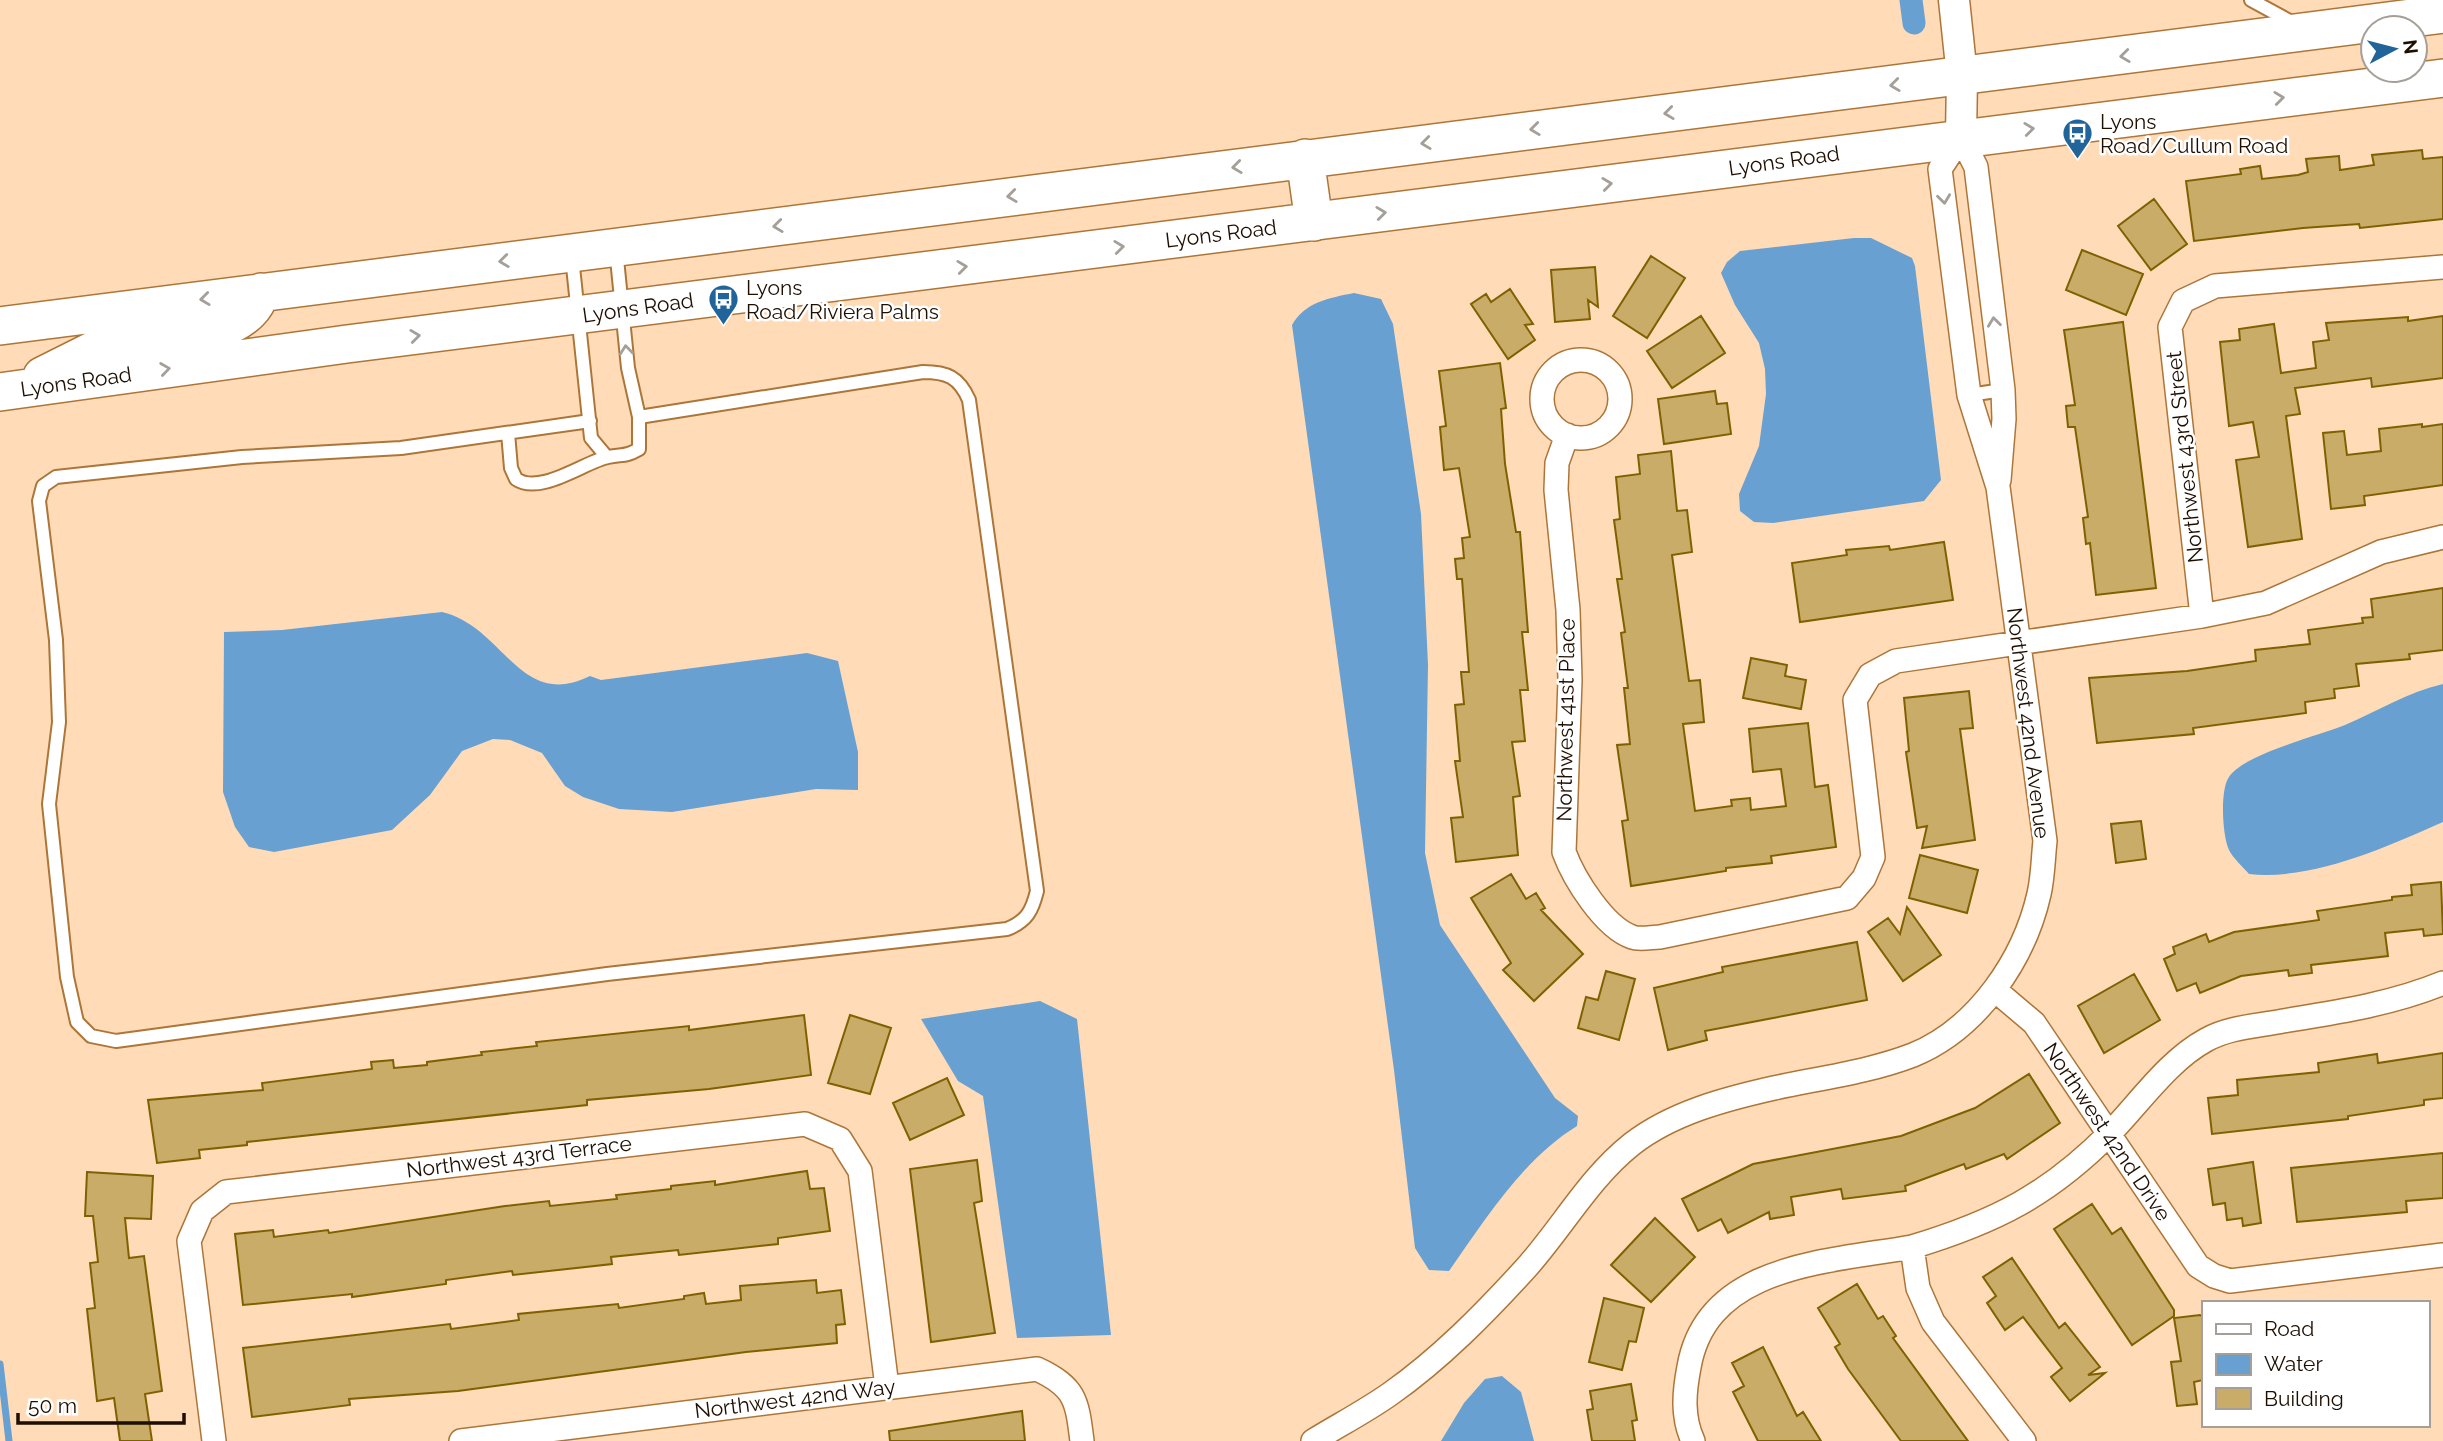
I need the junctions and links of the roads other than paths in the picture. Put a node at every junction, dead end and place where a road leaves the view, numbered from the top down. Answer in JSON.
{"nodes":[{"id":1,"x":1954,"y":0,"type":"edge"},
{"id":2,"x":2251,"y":0,"type":"edge"},
{"id":3,"x":2443,"y":14,"type":"edge"},
{"id":4,"x":2308,"y":31,"type":"junction"},
{"id":5,"x":1962,"y":76,"type":"junction"},
{"id":6,"x":2443,"y":78,"type":"edge"},
{"id":7,"x":1961,"y":137,"type":"junction"},
{"id":8,"x":1305,"y":158,"type":"junction"},
{"id":9,"x":1314,"y":222,"type":"junction"},
{"id":10,"x":616,"y":248,"type":"junction"},
{"id":11,"x":572,"y":253,"type":"junction"},
{"id":12,"x":2443,"y":267,"type":"edge"},
{"id":13,"x":261,"y":292,"type":"junction"},
{"id":14,"x":622,"y":310,"type":"junction"},
{"id":15,"x":579,"y":316,"type":"junction"},
{"id":16,"x":0,"y":326,"type":"edge"},
{"id":17,"x":2003,"y":390,"type":"junction"},
{"id":18,"x":6,"y":391,"type":"edge"},
{"id":19,"x":1969,"y":395,"type":"junction"},
{"id":20,"x":639,"y":417,"type":"junction"},
{"id":21,"x":590,"y":421,"type":"junction"},
{"id":22,"x":508,"y":433,"type":"junction"},
{"id":23,"x":1566,"y":435,"type":"dead end"},
{"id":24,"x":606,"y":456,"type":"junction"},
{"id":25,"x":1998,"y":487,"type":"junction"},
{"id":26,"x":2443,"y":537,"type":"edge"},
{"id":27,"x":2202,"y":617,"type":"junction"},
{"id":28,"x":2019,"y":644,"type":"junction"},
{"id":29,"x":2443,"y":983,"type":"edge"},
{"id":30,"x":1996,"y":990,"type":"junction"},
{"id":31,"x":2109,"y":1134,"type":"junction"},
{"id":32,"x":1912,"y":1247,"type":"junction"},
{"id":33,"x":2443,"y":1255,"type":"edge"},
{"id":34,"x":887,"y":1387,"type":"junction"},
{"id":35,"x":214,"y":1441,"type":"edge"},
{"id":36,"x":461,"y":1441,"type":"edge"},
{"id":37,"x":1082,"y":1441,"type":"edge"},
{"id":38,"x":1313,"y":1441,"type":"edge"},
{"id":39,"x":1693,"y":1441,"type":"edge"},
{"id":40,"x":2024,"y":1441,"type":"edge"}],
"edges":[{"from":1,"to":5,"type":"street"},
{"from":2,"to":4,"type":"lane"},
{"from":3,"to":4,"type":"main road"},
{"from":4,"to":5,"type":"main road","one_way":true},
{"from":5,"to":7,"type":"street"},
{"from":5,"to":8,"type":"main road","one_way":true},
{"from":7,"to":6,"type":"main road","name":"Lyons Road","one_way":true},
{"from":9,"to":7,"type":"main road","name":"Lyons Road","one_way":true},
{"from":17,"to":7,"type":"street","name":"Northwest 42nd Avenue","one_way":true},
{"from":7,"to":19,"type":"street","name":"Northwest 42nd Avenue","one_way":true},
{"from":8,"to":9,"type":"main road"},
{"from":8,"to":10,"type":"main road","one_way":true},
{"from":14,"to":9,"type":"main road","name":"Lyons Road","one_way":true},
{"from":10,"to":11,"type":"main road"},
{"from":10,"to":14,"type":"lane"},
{"from":11,"to":13,"type":"main road","one_way":true},
{"from":11,"to":15,"type":"lane"},
{"from":12,"to":27,"type":"street","name":"Northwest 43rd Street"},
{"from":13,"to":16,"type":"main road","one_way":true},
{"from":13,"to":18,"type":"main road"},
{"from":14,"to":15,"type":"main road","name":"Lyons Road"},
{"from":20,"to":14,"type":"lane","one_way":true},
{"from":18,"to":15,"type":"main road","name":"Lyons Road","one_way":true},
{"from":15,"to":21,"type":"lane"},
{"from":17,"to":19,"type":"lane"},
{"from":17,"to":25,"type":"street","name":"Northwest 42nd Avenue"},
{"from":19,"to":25,"type":"street","name":"Northwest 42nd Avenue"},
{"from":20,"to":22,"type":"lane"},
{"from":20,"to":24,"type":"lane"},
{"from":21,"to":22,"type":"lane"},
{"from":21,"to":24,"type":"lane"},
{"from":22,"to":24,"type":"lane"},
{"from":23,"to":28,"type":"street","name":"Northwest 41st Place"},
{"from":25,"to":28,"type":"street","name":"Northwest 42nd Avenue"},
{"from":26,"to":27,"type":"street"},
{"from":27,"to":28,"type":"street"},
{"from":28,"to":30,"type":"street","name":"Northwest 42nd Avenue"},
{"from":29,"to":31,"type":"street"},
{"from":30,"to":31,"type":"street","name":"Northwest 42nd Drive"},
{"from":30,"to":38,"type":"street","name":"Northwest 42nd Avenue"},
{"from":31,"to":32,"type":"street"},
{"from":31,"to":33,"type":"street","name":"Northwest 42nd Drive"},
{"from":32,"to":39,"type":"street"},
{"from":32,"to":40,"type":"street"},
{"from":34,"to":35,"type":"street","name":"Northwest 43rd Terrace"},
{"from":34,"to":36,"type":"street","name":"Northwest 42nd Way"},
{"from":34,"to":37,"type":"street","name":"Northwest 42nd Way"}]}
